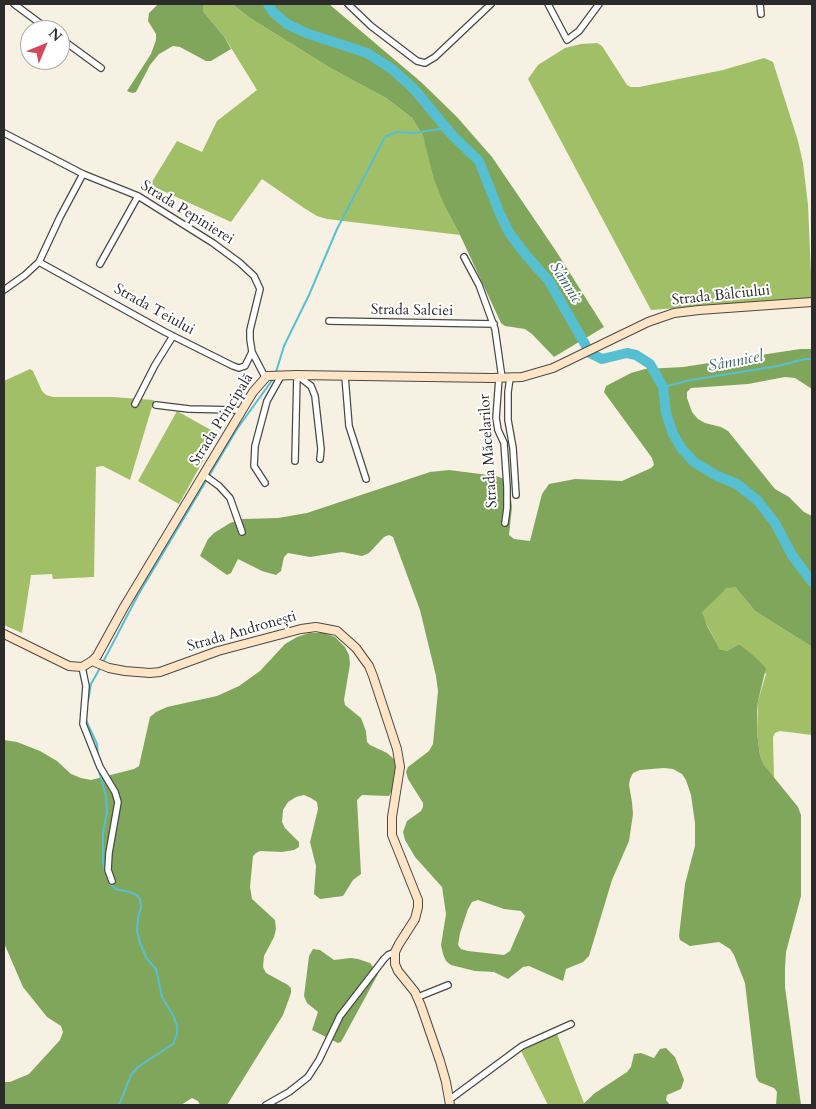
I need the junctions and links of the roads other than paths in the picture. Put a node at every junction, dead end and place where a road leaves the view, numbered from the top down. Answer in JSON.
{"nodes":[{"id":1,"x":14,"y":4,"type":"edge"},
{"id":2,"x":348,"y":4,"type":"edge"},
{"id":3,"x":491,"y":4,"type":"edge"},
{"id":4,"x":548,"y":4,"type":"edge"},
{"id":5,"x":599,"y":4,"type":"edge"},
{"id":6,"x":760,"y":4,"type":"edge"},
{"id":7,"x":760,"y":14,"type":"dead end"},
{"id":8,"x":36,"y":20,"type":"edge"},
{"id":9,"x":70,"y":45,"type":"edge"},
{"id":10,"x":101,"y":68,"type":"dead end"},
{"id":11,"x":4,"y":133,"type":"edge"},
{"id":12,"x":83,"y":174,"type":"junction"},
{"id":13,"x":138,"y":196,"type":"junction"},
{"id":14,"x":464,"y":257,"type":"dead end"},
{"id":15,"x":39,"y":262,"type":"junction"},
{"id":16,"x":100,"y":264,"type":"dead end"},
{"id":17,"x":4,"y":290,"type":"edge"},
{"id":18,"x":812,"y":302,"type":"edge"},
{"id":19,"x":329,"y":321,"type":"dead end"},
{"id":20,"x":494,"y":324,"type":"junction"},
{"id":21,"x":173,"y":336,"type":"junction"},
{"id":22,"x":252,"y":352,"type":"junction"},
{"id":23,"x":574,"y":358,"type":"joint"},
{"id":24,"x":297,"y":375,"type":"junction"},
{"id":25,"x":267,"y":376,"type":"junction"},
{"id":26,"x":279,"y":376,"type":"junction"},
{"id":27,"x":345,"y":376,"type":"junction"},
{"id":28,"x":504,"y":378,"type":"junction"},
{"id":29,"x":135,"y":404,"type":"dead end"},
{"id":30,"x":156,"y":405,"type":"dead end"},
{"id":31,"x":238,"y":411,"type":"junction"},
{"id":32,"x":320,"y":459,"type":"dead end"},
{"id":33,"x":295,"y":461,"type":"dead end"},
{"id":34,"x":204,"y":476,"type":"junction"},
{"id":35,"x":366,"y":479,"type":"dead end"},
{"id":36,"x":265,"y":483,"type":"dead end"},
{"id":37,"x":516,"y":495,"type":"dead end"},
{"id":38,"x":505,"y":523,"type":"dead end"},
{"id":39,"x":242,"y":532,"type":"dead end"},
{"id":40,"x":4,"y":634,"type":"edge"},
{"id":41,"x":97,"y":664,"type":"junction"},
{"id":42,"x":82,"y":667,"type":"junction"},
{"id":43,"x":112,"y":881,"type":"dead end"},
{"id":44,"x":395,"y":952,"type":"junction"},
{"id":45,"x":448,"y":985,"type":"dead end"},
{"id":46,"x":418,"y":997,"type":"junction"},
{"id":47,"x":571,"y":1024,"type":"dead end"},
{"id":48,"x":449,"y":1103,"type":"edge"},
{"id":49,"x":266,"y":1105,"type":"edge"}],
"edges":[{"from":1,"to":8,"type":"street"},
{"from":2,"to":3,"type":"street"},
{"from":4,"to":5,"type":"street"},
{"from":6,"to":7,"type":"street"},
{"from":9,"to":10,"type":"street"},
{"from":11,"to":12,"type":"street","name":"Strada Pepinierei"},
{"from":12,"to":13,"type":"street","name":"Strada Pepinierei"},
{"from":12,"to":15,"type":"street"},
{"from":13,"to":16,"type":"street"},
{"from":13,"to":22,"type":"street","name":"Strada Pepinierei"},
{"from":14,"to":20,"type":"street"},
{"from":15,"to":17,"type":"street"},
{"from":15,"to":21,"type":"street","name":"Strada Teiului"},
{"from":18,"to":23,"type":"main road","name":"Strada Bâlciului"},
{"from":19,"to":20,"type":"street","name":"Strada Salciei"},
{"from":20,"to":28,"type":"street"},
{"from":21,"to":22,"type":"street","name":"Strada Teiului"},
{"from":21,"to":29,"type":"street"},
{"from":22,"to":25,"type":"street","name":"Strada Pepinierei"},
{"from":23,"to":28,"type":"main road","name":"Strada Principală"},
{"from":24,"to":26,"type":"main road","name":"Strada Principală"},
{"from":24,"to":27,"type":"main road","name":"Strada Principală"},
{"from":24,"to":32,"type":"street"},
{"from":24,"to":33,"type":"street"},
{"from":25,"to":26,"type":"main road","name":"Strada Principală"},
{"from":25,"to":31,"type":"main road","name":"Strada Principală"},
{"from":26,"to":36,"type":"street"},
{"from":27,"to":28,"type":"main road","name":"Strada Principală"},
{"from":27,"to":35,"type":"street"},
{"from":28,"to":37,"type":"street"},
{"from":28,"to":38,"type":"street","name":"Strada Măcelarilor"},
{"from":30,"to":31,"type":"street"},
{"from":31,"to":34,"type":"main road","name":"Strada Principală"},
{"from":34,"to":39,"type":"street"},
{"from":34,"to":41,"type":"main road","name":"Strada Principală"},
{"from":40,"to":42,"type":"main road"},
{"from":41,"to":42,"type":"main road"},
{"from":41,"to":44,"type":"main road","name":"Strada Andronești"},
{"from":42,"to":43,"type":"street"},
{"from":44,"to":46,"type":"main road"},
{"from":44,"to":49,"type":"street"},
{"from":45,"to":46,"type":"street"},
{"from":46,"to":48,"type":"main road"},
{"from":47,"to":48,"type":"street"}]}
